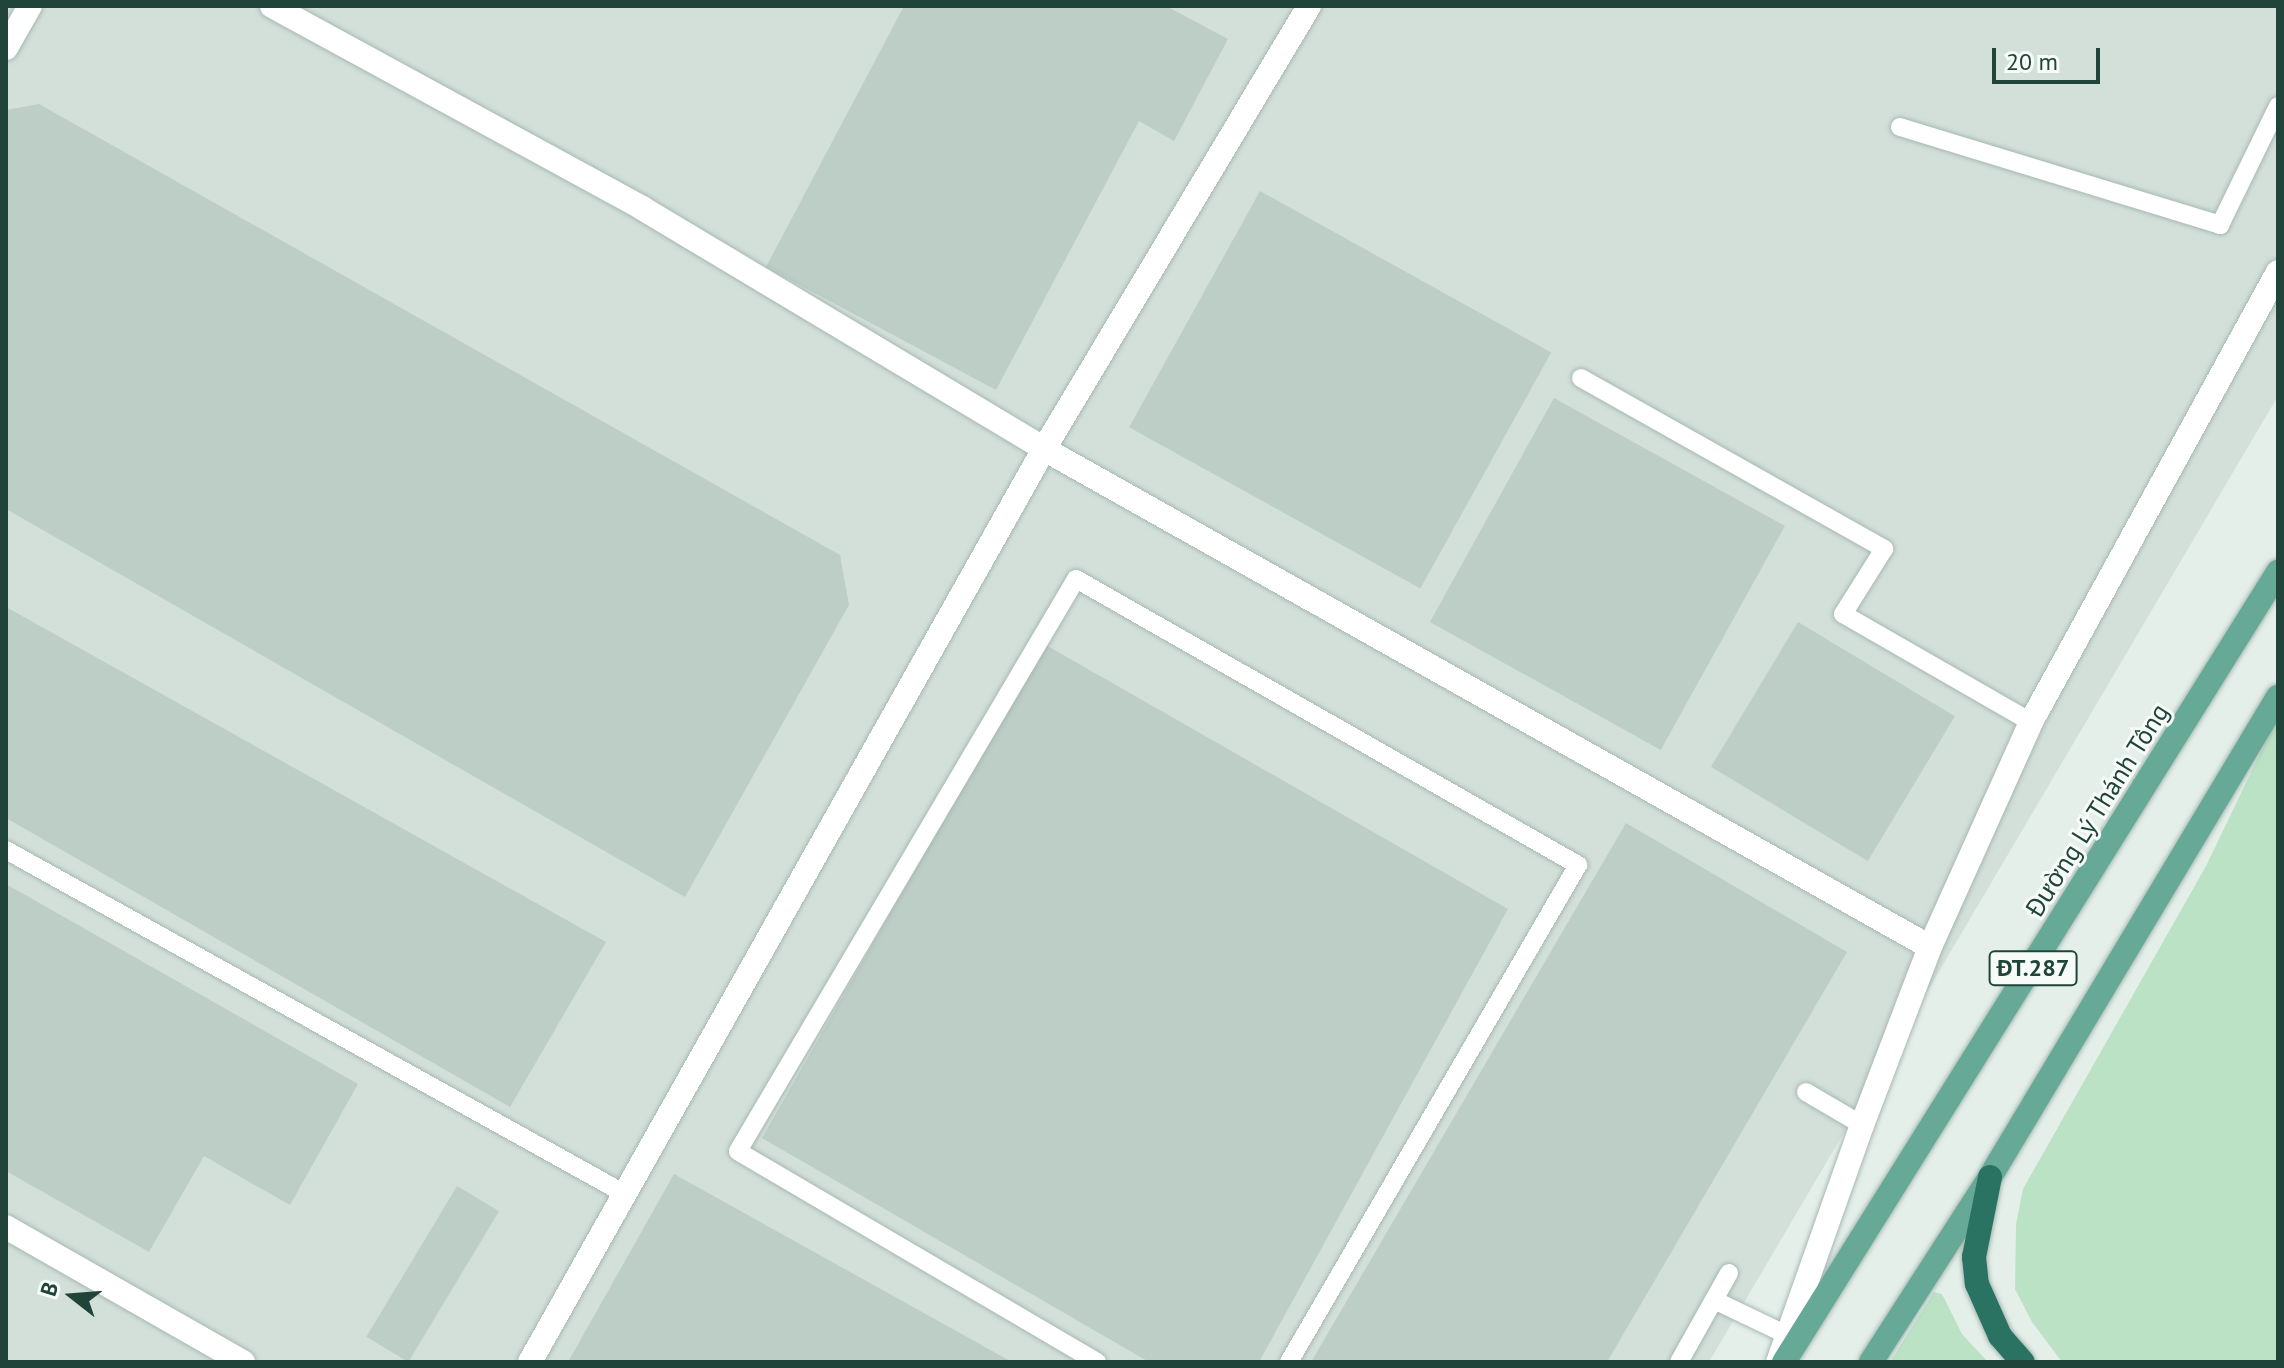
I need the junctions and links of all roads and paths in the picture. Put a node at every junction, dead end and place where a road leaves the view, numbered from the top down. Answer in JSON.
{"nodes":[{"id":1,"x":30,"y":6,"type":"edge"},
{"id":2,"x":272,"y":6,"type":"edge"},
{"id":3,"x":1309,"y":6,"type":"edge"},
{"id":4,"x":6,"y":48,"type":"edge"},
{"id":5,"x":2278,"y":106,"type":"edge"},
{"id":6,"x":1900,"y":127,"type":"dead end"},
{"id":7,"x":2278,"y":272,"type":"edge"},
{"id":8,"x":1581,"y":378,"type":"dead end"},
{"id":9,"x":1044,"y":449,"type":"junction"},
{"id":10,"x":2278,"y":572,"type":"edge"},
{"id":11,"x":2278,"y":697,"type":"edge"},
{"id":12,"x":2031,"y":722,"type":"junction"},
{"id":13,"x":6,"y":850,"type":"edge"},
{"id":14,"x":1930,"y":947,"type":"junction"},
{"id":15,"x":1806,"y":1092,"type":"dead end"},
{"id":16,"x":1862,"y":1125,"type":"junction"},
{"id":17,"x":1990,"y":1177,"type":"junction"},
{"id":18,"x":625,"y":1194,"type":"junction"},
{"id":19,"x":6,"y":1227,"type":"edge"},
{"id":20,"x":1729,"y":1273,"type":"dead end"},
{"id":21,"x":1714,"y":1300,"type":"junction"},
{"id":22,"x":1787,"y":1335,"type":"junction"},
{"id":23,"x":243,"y":1362,"type":"edge"},
{"id":24,"x":530,"y":1362,"type":"edge"},
{"id":25,"x":1097,"y":1362,"type":"edge"},
{"id":26,"x":1289,"y":1362,"type":"edge"},
{"id":27,"x":1679,"y":1362,"type":"edge"},
{"id":28,"x":1778,"y":1362,"type":"edge"},
{"id":29,"x":1784,"y":1362,"type":"edge"},
{"id":30,"x":1871,"y":1362,"type":"edge"},
{"id":31,"x":2023,"y":1362,"type":"edge"}],
"edges":[{"from":1,"to":4,"type":"street"},
{"from":2,"to":9,"type":"street"},
{"from":3,"to":9,"type":"street"},
{"from":5,"to":6,"type":"lane"},
{"from":7,"to":12,"type":"street"},
{"from":8,"to":12,"type":"lane"},
{"from":9,"to":14,"type":"street"},
{"from":9,"to":18,"type":"street"},
{"from":10,"to":29,"type":"main road","name":"Đường Lý Thánh Tông","number":"ĐT.287"},
{"from":11,"to":17,"type":"main road","number":"ĐT.287"},
{"from":12,"to":14,"type":"street"},
{"from":13,"to":18,"type":"lane"},
{"from":14,"to":16,"type":"street"},
{"from":15,"to":16,"type":"lane"},
{"from":16,"to":22,"type":"street"},
{"from":17,"to":30,"type":"main road","number":"ĐT.287"},
{"from":17,"to":31,"type":"highway"},
{"from":18,"to":24,"type":"street"},
{"from":19,"to":23,"type":"street"},
{"from":20,"to":21,"type":"lane"},
{"from":21,"to":22,"type":"lane"},
{"from":21,"to":27,"type":"lane"},
{"from":22,"to":28,"type":"street"},
{"from":25,"to":26,"type":"lane"}]}
